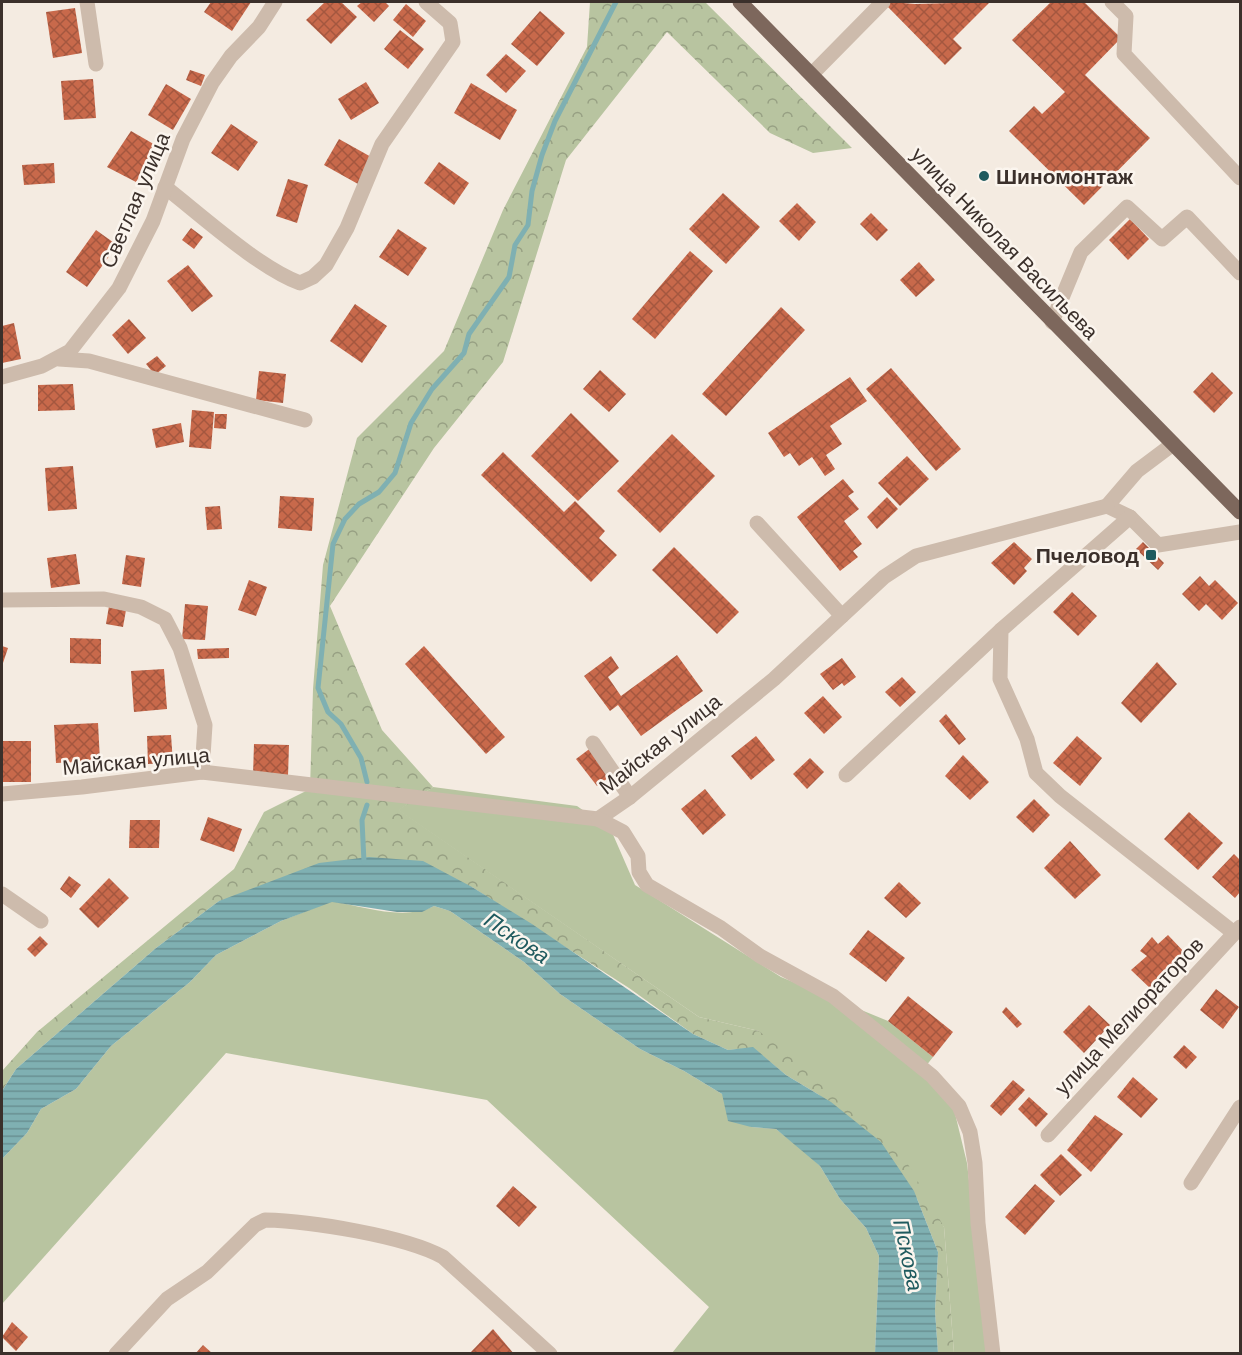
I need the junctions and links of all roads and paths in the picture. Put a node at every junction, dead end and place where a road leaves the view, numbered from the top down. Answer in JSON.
{"nodes":[{"id":1,"x":87,"y":2,"type":"edge"},
{"id":2,"x":275,"y":2,"type":"edge"},
{"id":3,"x":426,"y":2,"type":"edge"},
{"id":4,"x":740,"y":2,"type":"edge"},
{"id":5,"x":883,"y":2,"type":"edge"},
{"id":6,"x":1112,"y":2,"type":"edge"},
{"id":7,"x":96,"y":64,"type":"dead end"},
{"id":8,"x":812,"y":74,"type":"junction"},
{"id":9,"x":1240,"y":178,"type":"edge"},
{"id":10,"x":165,"y":187,"type":"junction"},
{"id":11,"x":1240,"y":273,"type":"edge"},
{"id":12,"x":1052,"y":322,"type":"junction"},
{"id":13,"x":59,"y":359,"type":"junction"},
{"id":14,"x":2,"y":377,"type":"edge"},
{"id":15,"x":305,"y":420,"type":"dead end"},
{"id":16,"x":1173,"y":444,"type":"junction"},
{"id":17,"x":1107,"y":506,"type":"junction"},
{"id":18,"x":1240,"y":512,"type":"edge"},
{"id":19,"x":1130,"y":517,"type":"junction"},
{"id":20,"x":757,"y":523,"type":"dead end"},
{"id":21,"x":1240,"y":532,"type":"edge"},
{"id":22,"x":2,"y":600,"type":"edge"},
{"id":23,"x":842,"y":616,"type":"junction"},
{"id":24,"x":1001,"y":630,"type":"junction"},
{"id":25,"x":593,"y":743,"type":"dead end"},
{"id":26,"x":202,"y":772,"type":"junction"},
{"id":27,"x":846,"y":775,"type":"dead end"},
{"id":28,"x":2,"y":794,"type":"edge"},
{"id":29,"x":630,"y":797,"type":"junction"},
{"id":30,"x":598,"y":819,"type":"junction"},
{"id":31,"x":2,"y":894,"type":"edge"},
{"id":32,"x":41,"y":921,"type":"dead end"},
{"id":33,"x":1237,"y":930,"type":"edge"},
{"id":34,"x":1240,"y":1107,"type":"edge"},
{"id":35,"x":1048,"y":1135,"type":"dead end"},
{"id":36,"x":1191,"y":1183,"type":"dead end"},
{"id":37,"x":994,"y":1352,"type":"edge"},
{"id":38,"x":116,"y":1353,"type":"edge"},
{"id":39,"x":550,"y":1353,"type":"edge"}],
"edges":[{"from":1,"to":7,"type":"street"},
{"from":2,"to":10,"type":"street","name":"Светлая улица"},
{"from":3,"to":10,"type":"street"},
{"from":4,"to":8,"type":"main road","name":"улица Николая Васильева"},
{"from":5,"to":8,"type":"street"},
{"from":6,"to":9,"type":"street"},
{"from":8,"to":12,"type":"main road","name":"улица Николая Васильева"},
{"from":10,"to":13,"type":"street","name":"Светлая улица"},
{"from":11,"to":12,"type":"street"},
{"from":12,"to":16,"type":"main road","name":"улица Николая Васильева"},
{"from":13,"to":14,"type":"street","name":"Светлая улица"},
{"from":13,"to":15,"type":"street"},
{"from":16,"to":17,"type":"street"},
{"from":16,"to":18,"type":"main road","name":"улица Николая Васильева"},
{"from":17,"to":19,"type":"street"},
{"from":17,"to":23,"type":"street","name":"Майская улица"},
{"from":19,"to":21,"type":"street"},
{"from":19,"to":24,"type":"street"},
{"from":20,"to":23,"type":"street"},
{"from":22,"to":26,"type":"street"},
{"from":23,"to":29,"type":"street","name":"Майская улица"},
{"from":24,"to":27,"type":"street"},
{"from":24,"to":33,"type":"street"},
{"from":25,"to":29,"type":"street"},
{"from":26,"to":28,"type":"street","name":"Майская улица"},
{"from":26,"to":30,"type":"street","name":"Майская улица"},
{"from":29,"to":30,"type":"street","name":"Майская улица"},
{"from":30,"to":37,"type":"street"},
{"from":31,"to":32,"type":"street"},
{"from":33,"to":35,"type":"street","name":"улица Мелиораторов"},
{"from":34,"to":36,"type":"street"},
{"from":38,"to":39,"type":"street"}]}
